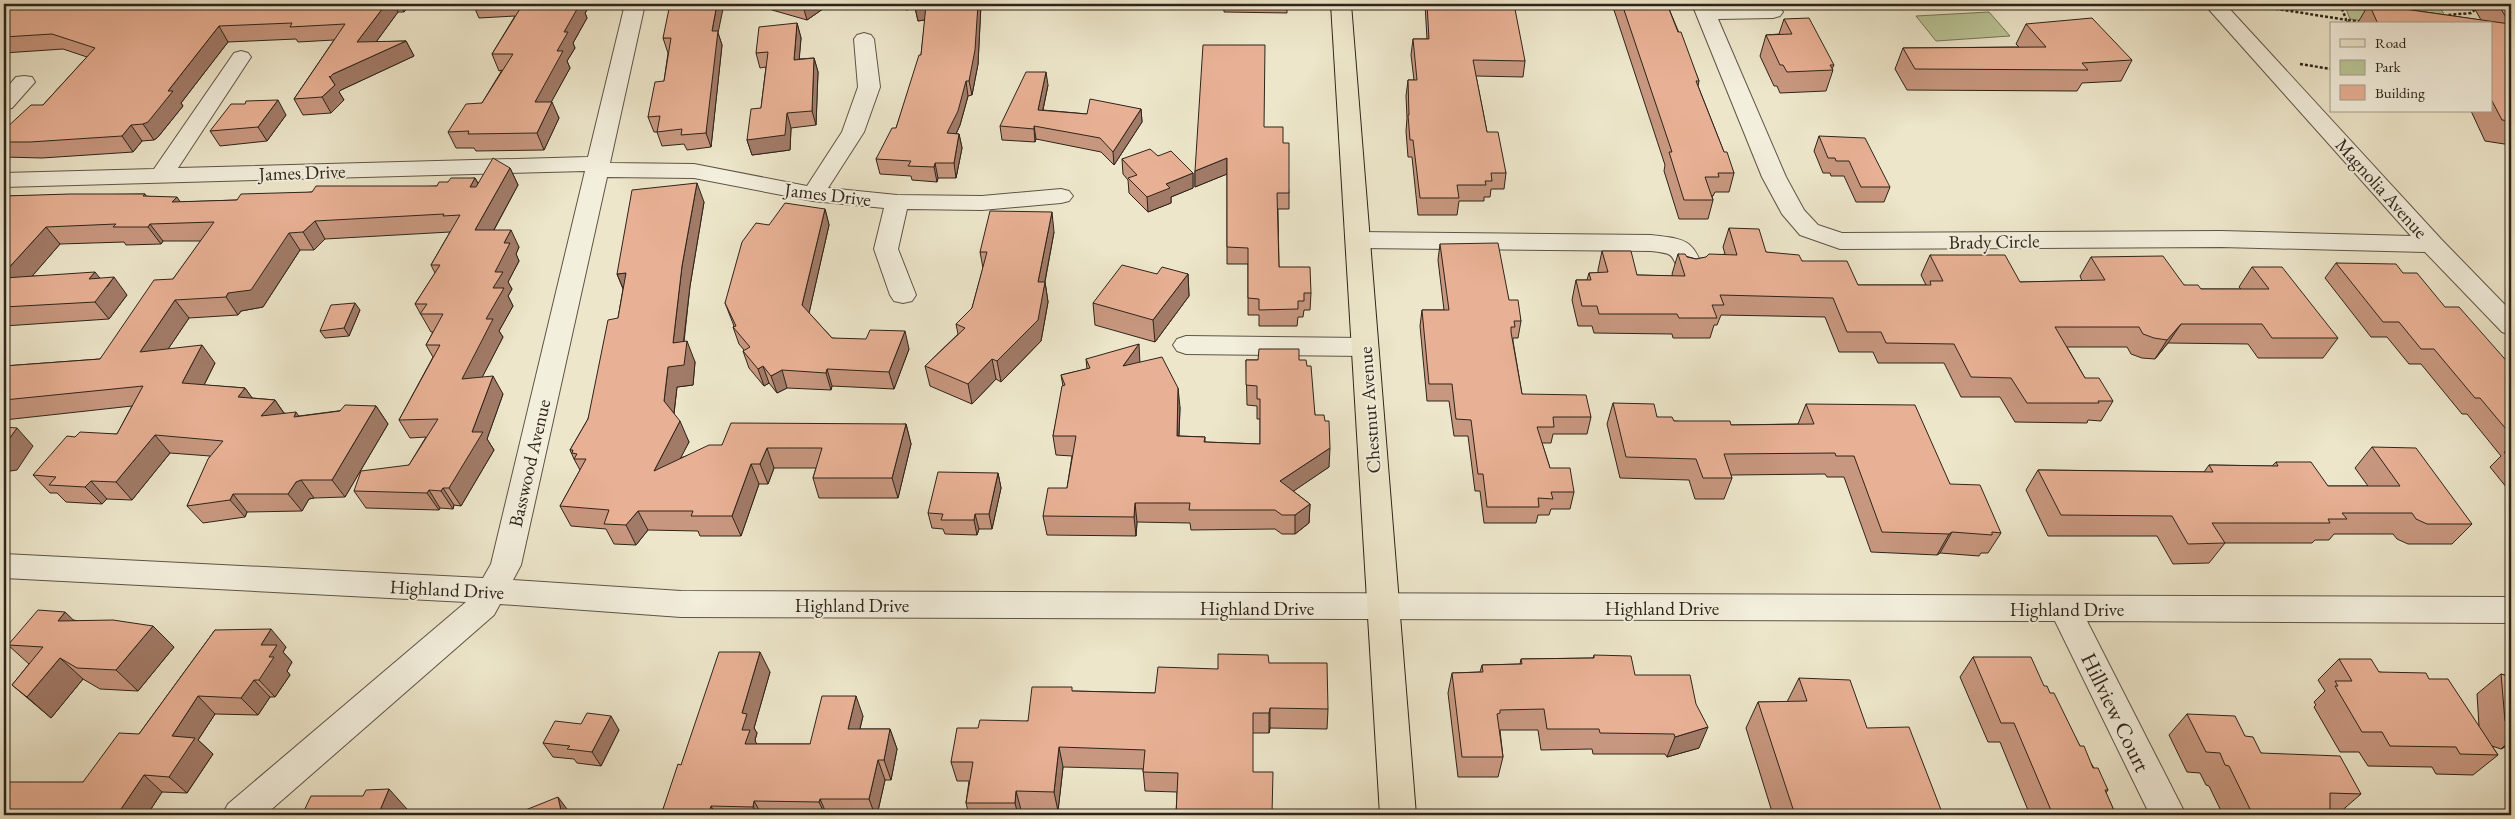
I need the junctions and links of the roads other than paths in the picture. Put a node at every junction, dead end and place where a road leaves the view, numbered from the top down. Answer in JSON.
{"nodes":[{"id":1,"x":635,"y":4,"type":"edge"},
{"id":2,"x":1342,"y":4,"type":"edge"},
{"id":3,"x":2214,"y":4,"type":"edge"},
{"id":4,"x":1704,"y":8,"type":"edge"},
{"id":5,"x":1773,"y":12,"type":"dead end"},
{"id":6,"x":864,"y":39,"type":"dead end"},
{"id":7,"x":242,"y":57,"type":"dead end"},
{"id":8,"x":24,"y":82,"type":"dead end"},
{"id":9,"x":4,"y":104,"type":"edge"},
{"id":10,"x":598,"y":167,"type":"junction"},
{"id":11,"x":161,"y":176,"type":"junction"},
{"id":12,"x":4,"y":180,"type":"edge"},
{"id":13,"x":813,"y":194,"type":"junction"},
{"id":14,"x":1061,"y":196,"type":"dead end"},
{"id":15,"x":897,"y":202,"type":"junction"},
{"id":16,"x":1358,"y":240,"type":"junction"},
{"id":17,"x":2432,"y":244,"type":"junction"},
{"id":18,"x":1691,"y":270,"type":"edge"},
{"id":19,"x":903,"y":295,"type":"dead end"},
{"id":20,"x":2508,"y":320,"type":"edge"},
{"id":21,"x":1186,"y":345,"type":"dead end"},
{"id":22,"x":1365,"y":347,"type":"junction"},
{"id":23,"x":4,"y":566,"type":"edge"},
{"id":24,"x":493,"y":591,"type":"junction"},
{"id":25,"x":1383,"y":608,"type":"junction"},
{"id":26,"x":2065,"y":609,"type":"junction"},
{"id":27,"x":2511,"y":610,"type":"edge"},
{"id":28,"x":240,"y":815,"type":"edge"},
{"id":29,"x":1398,"y":815,"type":"edge"},
{"id":30,"x":2168,"y":815,"type":"edge"}],
"edges":[{"from":1,"to":10,"type":"street","name":"Basswood Avenue"},
{"from":2,"to":16,"type":"main road","name":"Chestnut Avenue"},
{"from":3,"to":17,"type":"street","name":"Magnolia Avenue"},
{"from":4,"to":5,"type":"street"},
{"from":4,"to":17,"type":"street","name":"Brady Circle"},
{"from":6,"to":13,"type":"street"},
{"from":7,"to":11,"type":"street"},
{"from":8,"to":9,"type":"street"},
{"from":10,"to":11,"type":"street","name":"James Drive"},
{"from":10,"to":13,"type":"street","name":"James Drive"},
{"from":10,"to":24,"type":"street","name":"Basswood Avenue"},
{"from":11,"to":12,"type":"street","name":"James Drive"},
{"from":13,"to":15,"type":"street","name":"James Drive"},
{"from":14,"to":15,"type":"street","name":"James Drive"},
{"from":15,"to":19,"type":"street"},
{"from":16,"to":18,"type":"street"},
{"from":16,"to":22,"type":"main road","name":"Chestnut Avenue"},
{"from":17,"to":20,"type":"street","name":"Magnolia Avenue"},
{"from":21,"to":22,"type":"street"},
{"from":22,"to":25,"type":"main road","name":"Chestnut Avenue"},
{"from":23,"to":24,"type":"street","name":"Highland Drive"},
{"from":24,"to":25,"type":"street","name":"Highland Drive"},
{"from":24,"to":28,"type":"street","name":"Basswood Avenue"},
{"from":25,"to":26,"type":"street","name":"Highland Drive"},
{"from":25,"to":29,"type":"main road","name":"Chestnut Avenue"},
{"from":26,"to":27,"type":"street","name":"Highland Drive"},
{"from":26,"to":30,"type":"street","name":"Hillview Court"}]}
